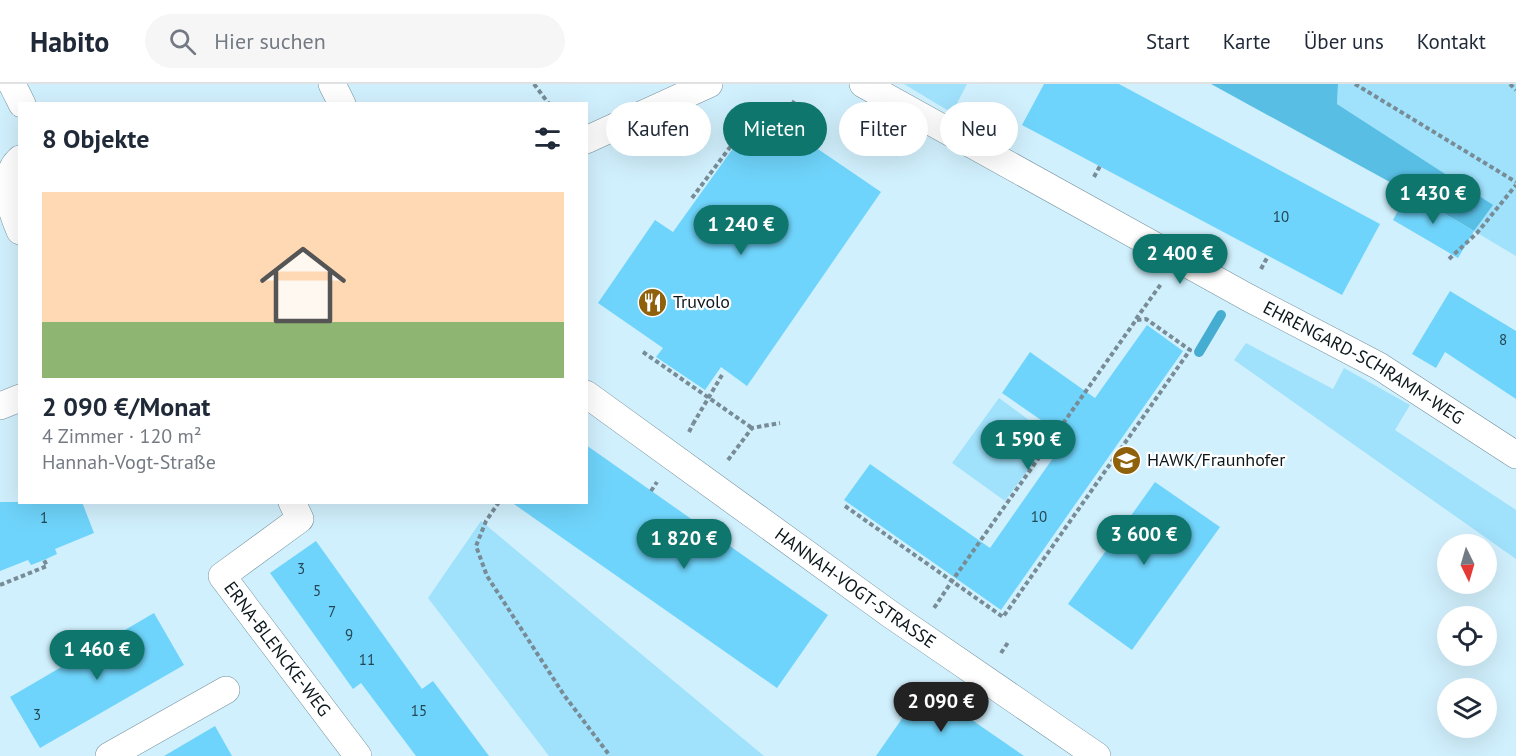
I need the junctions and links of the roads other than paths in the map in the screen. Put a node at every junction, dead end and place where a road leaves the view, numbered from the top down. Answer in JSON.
{"nodes":[{"id":1,"x":12,"y":84,"type":"edge"},
{"id":2,"x":332,"y":84,"type":"edge"},
{"id":3,"x":709,"y":84,"type":"edge"},
{"id":4,"x":863,"y":84,"type":"edge"},
{"id":5,"x":21,"y":102,"type":"edge"},
{"id":6,"x":341,"y":102,"type":"edge"},
{"id":7,"x":588,"y":139,"type":"edge"},
{"id":8,"x":18,"y":160,"type":"edge"},
{"id":9,"x":18,"y":226,"type":"edge"},
{"id":10,"x":588,"y":395,"type":"edge"},
{"id":11,"x":18,"y":399,"type":"edge"},
{"id":12,"x":0,"y":406,"type":"edge"},
{"id":13,"x":1516,"y":455,"type":"edge"},
{"id":14,"x":293,"y":504,"type":"edge"},
{"id":15,"x":226,"y":690,"type":"dead end"},
{"id":16,"x":109,"y":756,"type":"edge"},
{"id":17,"x":358,"y":756,"type":"edge"},
{"id":18,"x":1097,"y":756,"type":"edge"}],
"edges":[{"from":1,"to":5,"type":"street"},
{"from":2,"to":6,"type":"street"},
{"from":3,"to":7,"type":"street"},
{"from":4,"to":13,"type":"street","name":"EHRENGARD-SCHRAMM-WEG"},
{"from":8,"to":9,"type":"street"},
{"from":10,"to":18,"type":"street","name":"HANNAH-VOGT-STRASSE"},
{"from":11,"to":12,"type":"street"},
{"from":14,"to":17,"type":"street","name":"ERNA-BLENCKE-WEG"},
{"from":15,"to":16,"type":"street"}]}
